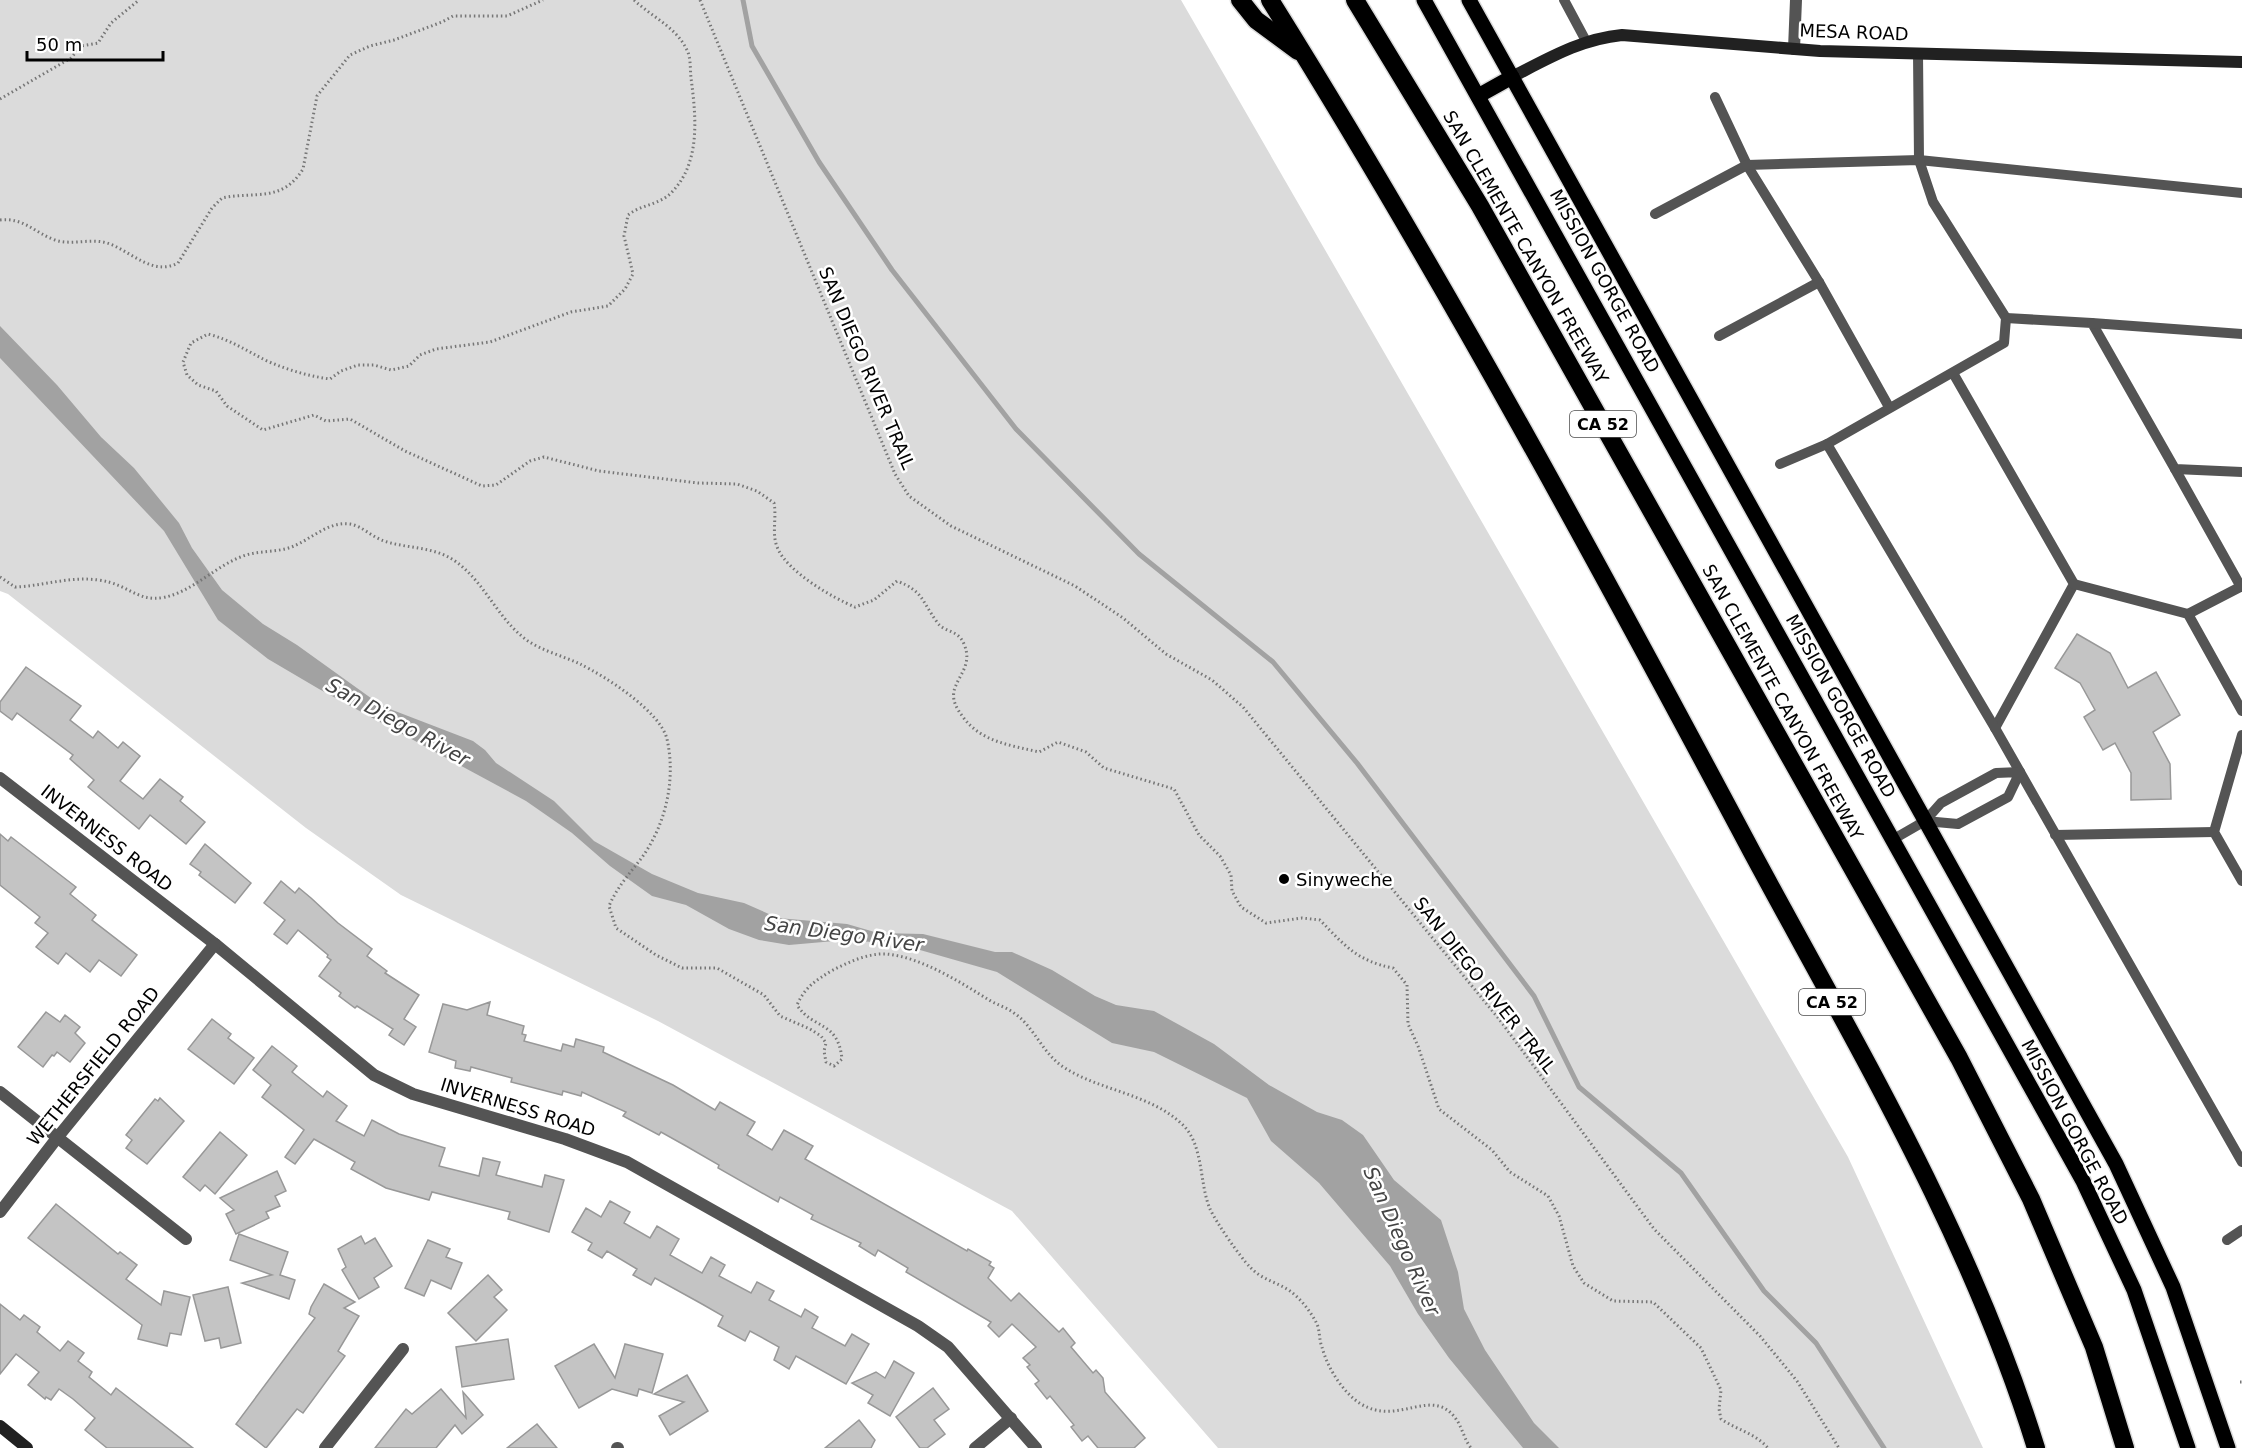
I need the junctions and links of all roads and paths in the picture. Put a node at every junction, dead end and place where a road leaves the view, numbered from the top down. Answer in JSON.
{"nodes":[{"id":1,"x":139,"y":0,"type":"edge"},
{"id":2,"x":543,"y":0,"type":"edge"},
{"id":3,"x":634,"y":0,"type":"edge"},
{"id":4,"x":700,"y":0,"type":"edge"},
{"id":5,"x":1240,"y":0,"type":"edge"},
{"id":6,"x":1270,"y":0,"type":"edge"},
{"id":7,"x":1355,"y":0,"type":"edge"},
{"id":8,"x":1424,"y":0,"type":"edge"},
{"id":9,"x":1468,"y":0,"type":"edge"},
{"id":10,"x":1564,"y":0,"type":"edge"},
{"id":11,"x":1796,"y":0,"type":"edge"},
{"id":12,"x":1586,"y":41,"type":"junction"},
{"id":13,"x":1794,"y":50,"type":"junction"},
{"id":14,"x":1918,"y":53,"type":"junction"},
{"id":15,"x":1307,"y":57,"type":"junction"},
{"id":16,"x":2242,"y":62,"type":"edge"},
{"id":17,"x":1512,"y":77,"type":"junction"},
{"id":18,"x":1478,"y":96,"type":"junction"},
{"id":19,"x":1715,"y":97,"type":"dead end"},
{"id":20,"x":0,"y":99,"type":"edge"},
{"id":21,"x":1918,"y":159,"type":"junction"},
{"id":22,"x":1747,"y":165,"type":"junction"},
{"id":23,"x":2242,"y":193,"type":"edge"},
{"id":24,"x":1655,"y":214,"type":"dead end"},
{"id":25,"x":0,"y":220,"type":"edge"},
{"id":26,"x":1819,"y":282,"type":"junction"},
{"id":27,"x":2006,"y":318,"type":"junction"},
{"id":28,"x":2092,"y":323,"type":"junction"},
{"id":29,"x":2242,"y":334,"type":"edge"},
{"id":30,"x":1719,"y":336,"type":"dead end"},
{"id":31,"x":1953,"y":373,"type":"junction"},
{"id":32,"x":1889,"y":407,"type":"junction"},
{"id":33,"x":1827,"y":444,"type":"junction"},
{"id":34,"x":1780,"y":464,"type":"dead end"},
{"id":35,"x":2175,"y":469,"type":"junction"},
{"id":36,"x":2242,"y":472,"type":"edge"},
{"id":37,"x":0,"y":577,"type":"edge"},
{"id":38,"x":2074,"y":584,"type":"junction"},
{"id":39,"x":2241,"y":586,"type":"edge"},
{"id":40,"x":2188,"y":614,"type":"junction"},
{"id":41,"x":2242,"y":711,"type":"edge"},
{"id":42,"x":1995,"y":728,"type":"junction"},
{"id":43,"x":2242,"y":737,"type":"edge"},
{"id":44,"x":2019,"y":772,"type":"junction"},
{"id":45,"x":0,"y":778,"type":"edge"},
{"id":46,"x":1925,"y":821,"type":"junction"},
{"id":47,"x":2214,"y":832,"type":"junction"},
{"id":48,"x":2055,"y":835,"type":"junction"},
{"id":49,"x":1892,"y":840,"type":"junction"},
{"id":50,"x":2242,"y":881,"type":"edge"},
{"id":51,"x":215,"y":944,"type":"junction"},
{"id":52,"x":0,"y":1092,"type":"edge"},
{"id":53,"x":57,"y":1138,"type":"junction"},
{"id":54,"x":2242,"y":1162,"type":"edge"},
{"id":55,"x":0,"y":1212,"type":"edge"},
{"id":56,"x":2242,"y":1230,"type":"edge"},
{"id":57,"x":186,"y":1239,"type":"dead end"},
{"id":58,"x":2226,"y":1240,"type":"dead end"},
{"id":59,"x":403,"y":1349,"type":"dead end"},
{"id":60,"x":1011,"y":1418,"type":"junction"},
{"id":61,"x":0,"y":1426,"type":"edge"},
{"id":62,"x":27,"y":1448,"type":"edge"},
{"id":63,"x":325,"y":1448,"type":"edge"},
{"id":64,"x":975,"y":1448,"type":"edge"},
{"id":65,"x":1036,"y":1448,"type":"edge"},
{"id":66,"x":1471,"y":1448,"type":"edge"},
{"id":67,"x":1768,"y":1448,"type":"edge"},
{"id":68,"x":1839,"y":1448,"type":"edge"},
{"id":69,"x":2036,"y":1448,"type":"edge"},
{"id":70,"x":2124,"y":1448,"type":"edge"},
{"id":71,"x":2188,"y":1448,"type":"edge"},
{"id":72,"x":2228,"y":1448,"type":"edge"}],
"edges":[{"from":1,"to":20,"type":"path"},
{"from":2,"to":25,"type":"path"},
{"from":3,"to":67,"type":"path"},
{"from":4,"to":68,"type":"path","name":"SAN DIEGO RIVER TRAIL"},
{"from":5,"to":15,"type":"highway"},
{"from":6,"to":15,"type":"highway","number":"CA 52"},
{"from":7,"to":70,"type":"highway","name":"SAN CLEMENTE CANYON FREEWAY","number":"CA 52"},
{"from":8,"to":18,"type":"main road","name":"MISSION GORGE ROAD"},
{"from":9,"to":17,"type":"main road","name":"MISSION GORGE ROAD"},
{"from":10,"to":12,"type":"lane"},
{"from":11,"to":13,"type":"street"},
{"from":12,"to":13,"type":"street","name":"MESA ROAD"},
{"from":12,"to":17,"type":"street","name":"MESA ROAD"},
{"from":13,"to":14,"type":"street","name":"MESA ROAD"},
{"from":14,"to":16,"type":"street","name":"MESA ROAD"},
{"from":14,"to":21,"type":"lane"},
{"from":15,"to":69,"type":"highway","number":"CA 52"},
{"from":17,"to":18,"type":"main road","name":"MESA ROAD"},
{"from":17,"to":46,"type":"main road","name":"MISSION GORGE ROAD"},
{"from":18,"to":49,"type":"main road","name":"MISSION GORGE ROAD"},
{"from":19,"to":22,"type":"lane"},
{"from":21,"to":22,"type":"lane"},
{"from":21,"to":23,"type":"lane"},
{"from":21,"to":27,"type":"lane"},
{"from":22,"to":24,"type":"lane"},
{"from":22,"to":26,"type":"lane"},
{"from":26,"to":30,"type":"lane"},
{"from":26,"to":32,"type":"lane"},
{"from":27,"to":28,"type":"lane"},
{"from":27,"to":31,"type":"lane"},
{"from":28,"to":29,"type":"lane"},
{"from":28,"to":35,"type":"lane"},
{"from":31,"to":32,"type":"lane"},
{"from":31,"to":38,"type":"lane"},
{"from":32,"to":33,"type":"lane"},
{"from":33,"to":34,"type":"lane"},
{"from":33,"to":42,"type":"lane"},
{"from":35,"to":36,"type":"lane"},
{"from":35,"to":39,"type":"lane"},
{"from":37,"to":66,"type":"path"},
{"from":38,"to":40,"type":"lane"},
{"from":38,"to":42,"type":"lane"},
{"from":39,"to":40,"type":"lane"},
{"from":40,"to":41,"type":"lane"},
{"from":42,"to":44,"type":"lane"},
{"from":43,"to":47,"type":"lane"},
{"from":44,"to":46,"type":"lane"},
{"from":44,"to":46,"type":"lane"},
{"from":44,"to":48,"type":"lane"},
{"from":45,"to":51,"type":"street","name":"INVERNESS ROAD"},
{"from":46,"to":49,"type":"lane"},
{"from":46,"to":72,"type":"main road","name":"MISSION GORGE ROAD"},
{"from":47,"to":48,"type":"lane"},
{"from":47,"to":50,"type":"lane"},
{"from":48,"to":54,"type":"lane"},
{"from":49,"to":71,"type":"main road","name":"MISSION GORGE ROAD"},
{"from":51,"to":53,"type":"street","name":"WETHERSFIELD ROAD"},
{"from":51,"to":60,"type":"street","name":"INVERNESS ROAD"},
{"from":52,"to":53,"type":"street"},
{"from":53,"to":55,"type":"street","name":"WETHERSFIELD ROAD"},
{"from":53,"to":57,"type":"street"},
{"from":56,"to":58,"type":"lane"},
{"from":59,"to":63,"type":"street"},
{"from":60,"to":64,"type":"street"},
{"from":60,"to":65,"type":"street","name":"INVERNESS ROAD"},
{"from":61,"to":62,"type":"street"}]}
